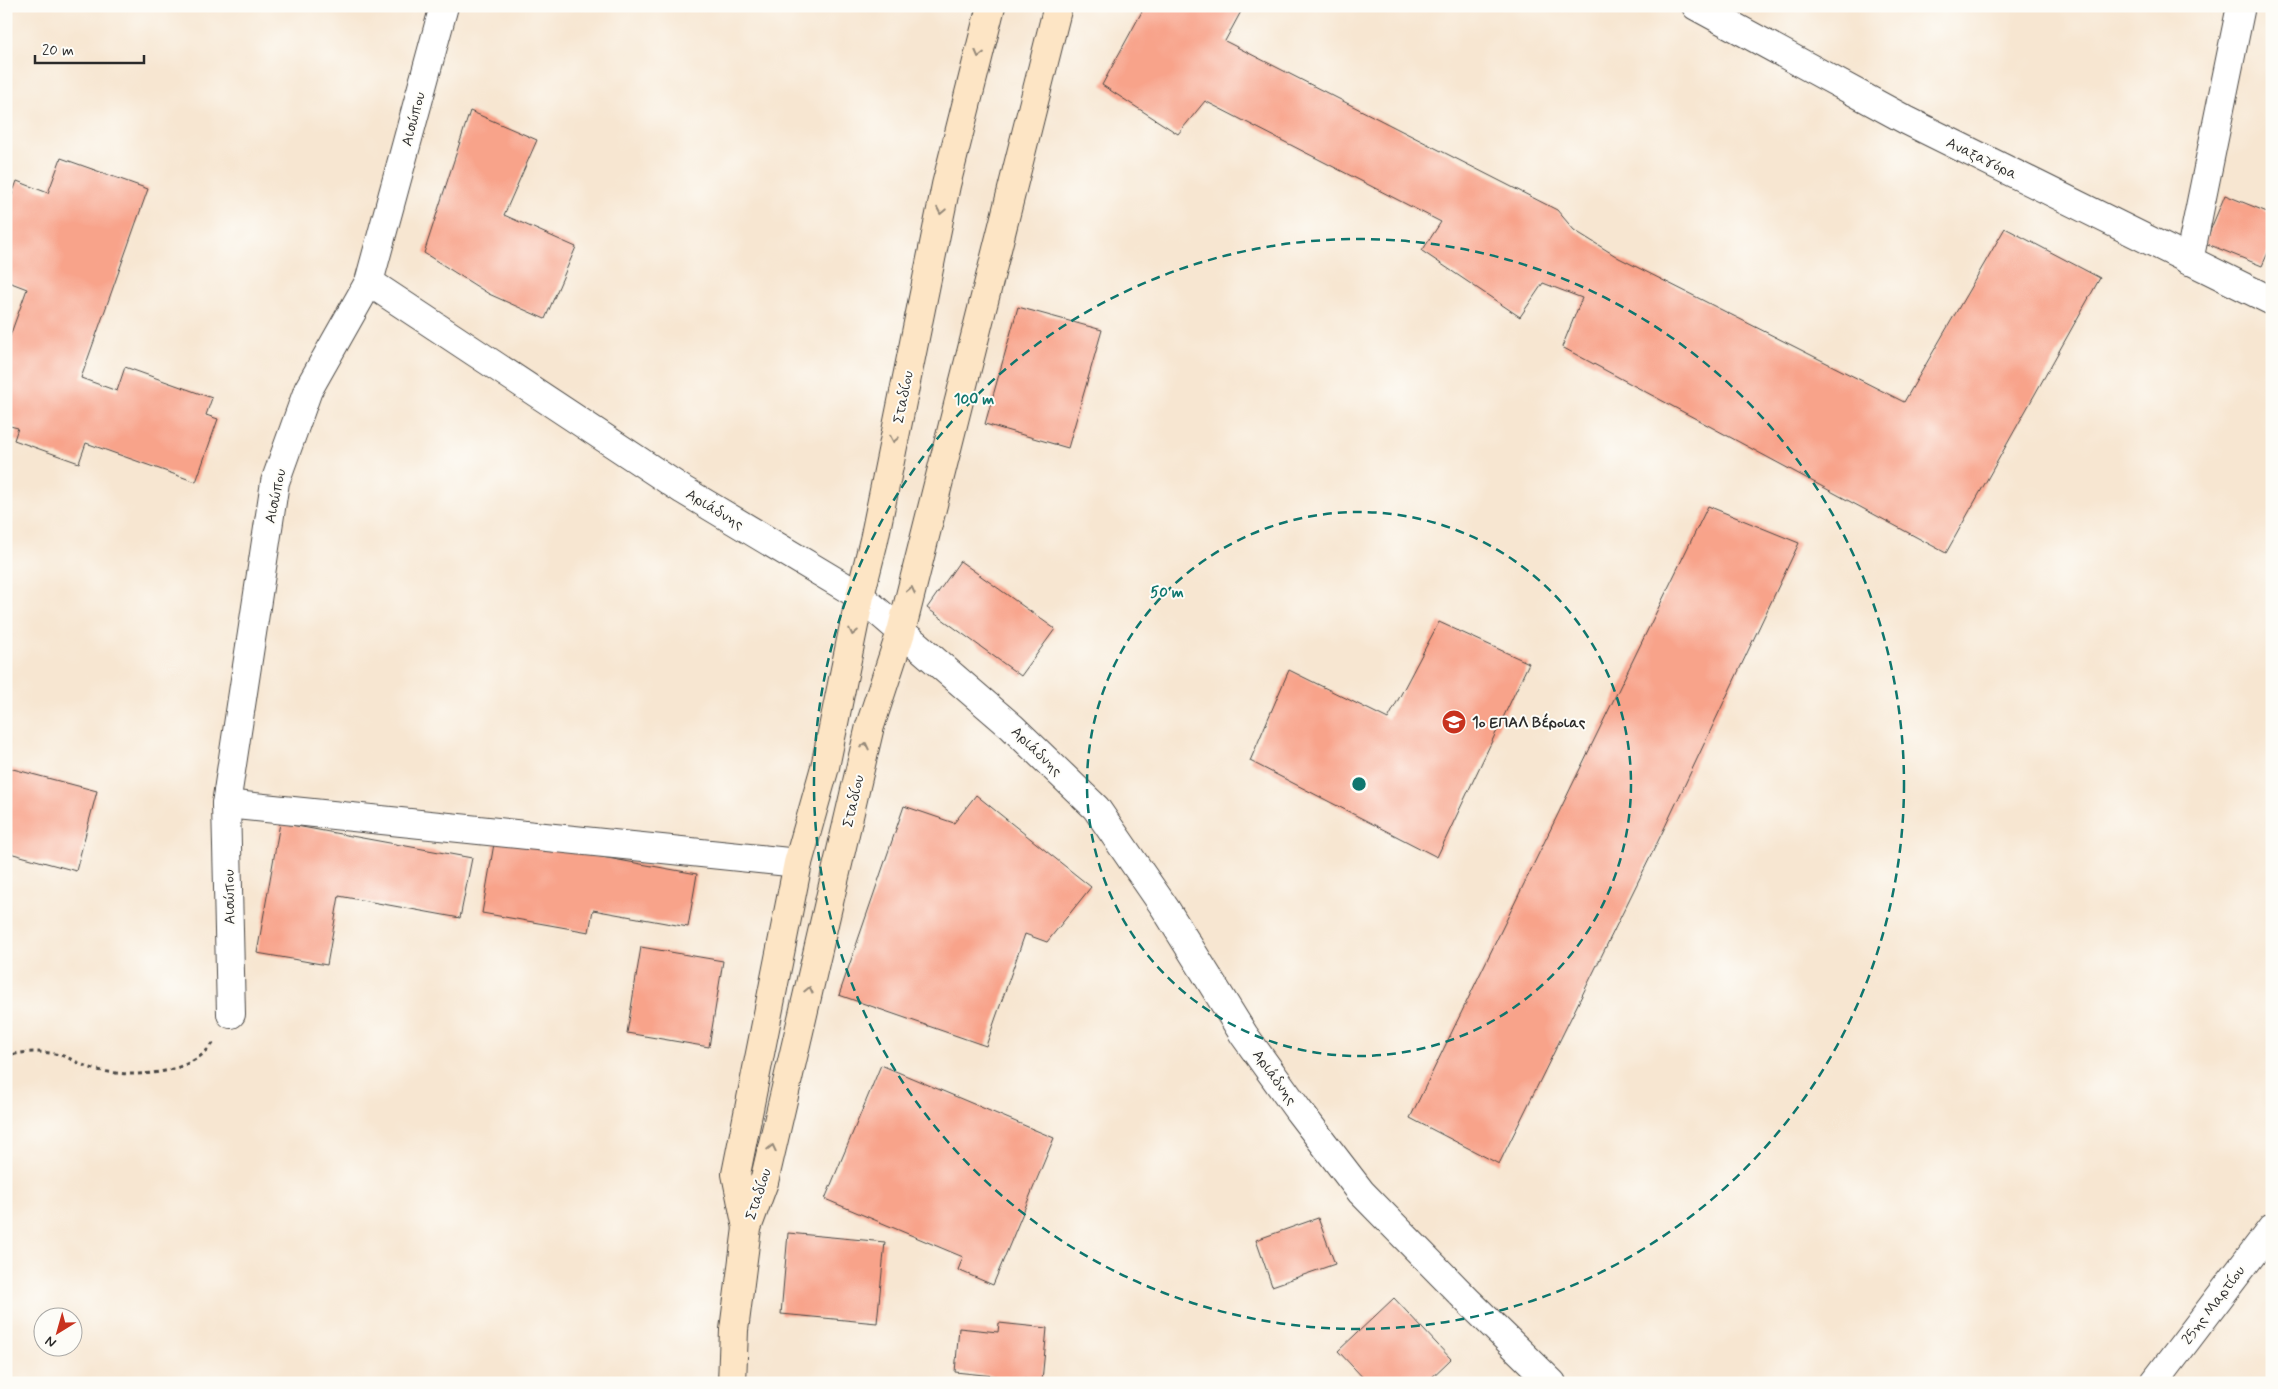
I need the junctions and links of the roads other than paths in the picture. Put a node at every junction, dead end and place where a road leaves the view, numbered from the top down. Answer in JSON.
{"nodes":[{"id":1,"x":444,"y":6,"type":"edge"},
{"id":2,"x":991,"y":6,"type":"edge"},
{"id":3,"x":1058,"y":6,"type":"edge"},
{"id":4,"x":1696,"y":6,"type":"edge"},
{"id":5,"x":2240,"y":6,"type":"edge"},
{"id":6,"x":2190,"y":261,"type":"junction"},
{"id":7,"x":369,"y":282,"type":"junction"},
{"id":8,"x":2272,"y":301,"type":"edge"},
{"id":9,"x":860,"y":596,"type":"junction"},
{"id":10,"x":901,"y":632,"type":"junction"},
{"id":11,"x":226,"y":804,"type":"junction"},
{"id":12,"x":798,"y":863,"type":"junction"},
{"id":13,"x":232,"y":1014,"type":"road end"},
{"id":14,"x":747,"y":1228,"type":"junction"},
{"id":15,"x":2272,"y":1228,"type":"edge"},
{"id":16,"x":732,"y":1383,"type":"edge"},
{"id":17,"x":1552,"y":1383,"type":"edge"},
{"id":18,"x":2154,"y":1383,"type":"edge"}],
"edges":[{"from":1,"to":7,"type":"street","name":"Αισώπου"},
{"from":2,"to":9,"type":"main road","name":"Σταδίου","one_way":true},
{"from":10,"to":3,"type":"main road","name":"Σταδίου","one_way":true},
{"from":4,"to":6,"type":"street","name":"Αναξαγόρα"},
{"from":5,"to":6,"type":"street"},
{"from":6,"to":8,"type":"street","name":"Αναξαγόρα"},
{"from":7,"to":9,"type":"street","name":"Αριάδνης"},
{"from":7,"to":11,"type":"street","name":"Αισώπου"},
{"from":9,"to":10,"type":"street","name":"Αριάδνης"},
{"from":9,"to":12,"type":"main road","name":"Σταδίου","one_way":true},
{"from":14,"to":10,"type":"main road","name":"Σταδίου","one_way":true},
{"from":10,"to":17,"type":"street","name":"Αριάδνης"},
{"from":11,"to":12,"type":"street"},
{"from":11,"to":13,"type":"street","name":"Αισώπου"},
{"from":12,"to":14,"type":"main road","name":"Σταδίου"},
{"from":14,"to":16,"type":"main road"},
{"from":15,"to":18,"type":"street","name":"25ης Μαρτίου"}]}
